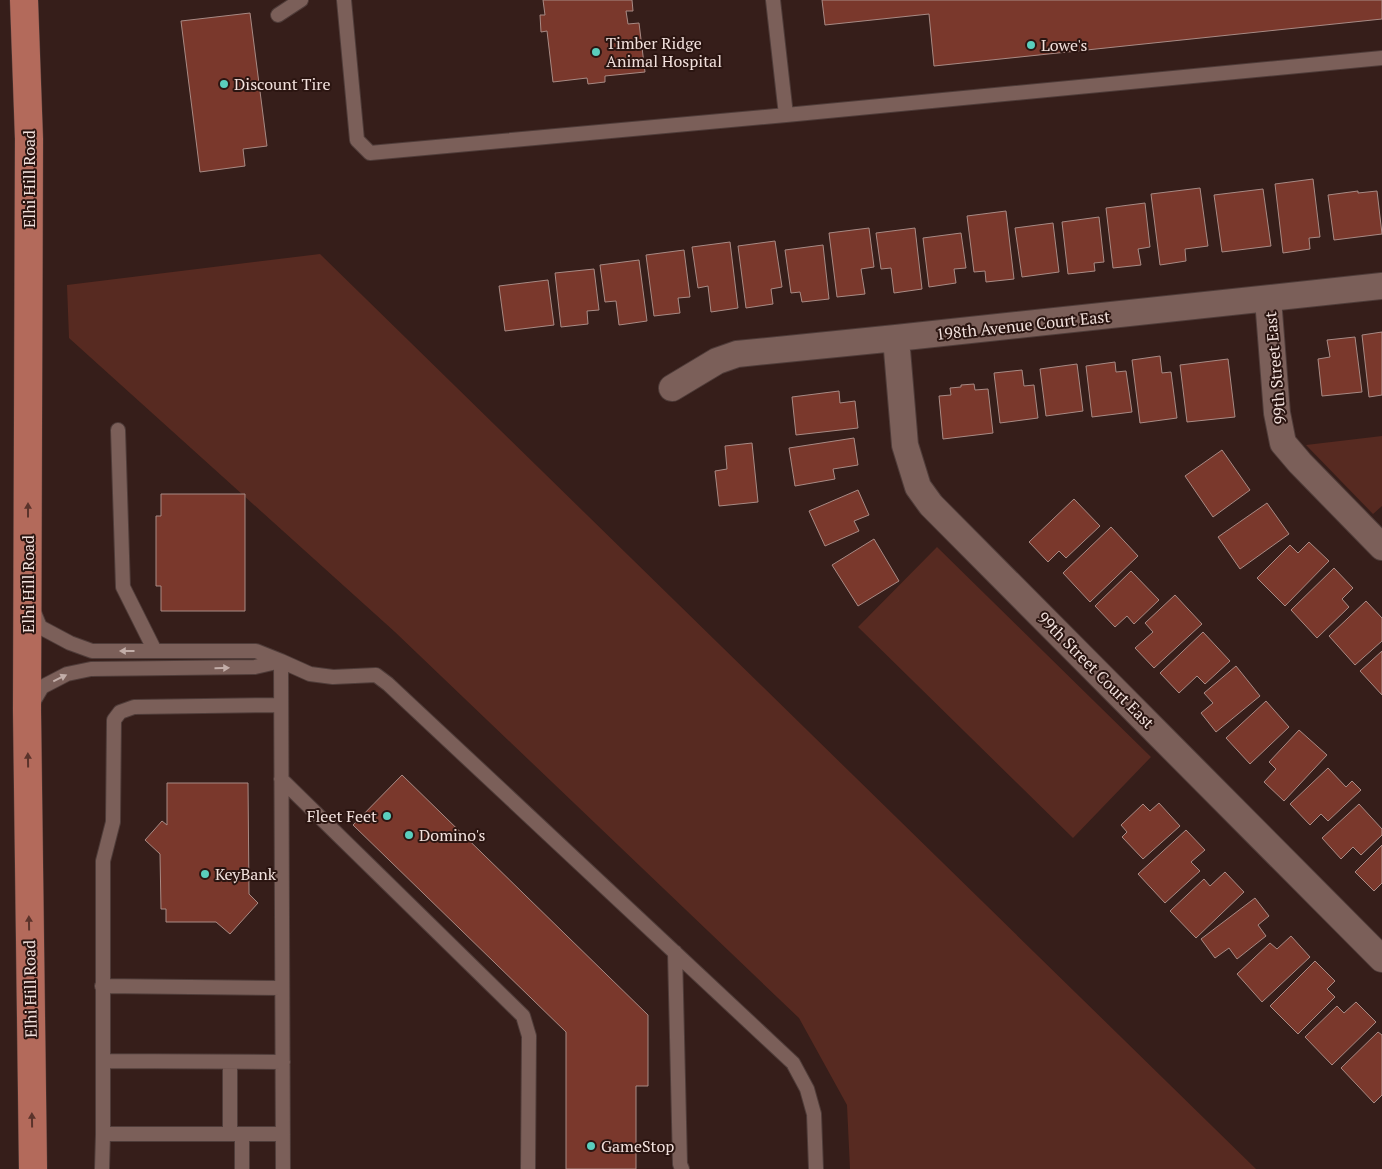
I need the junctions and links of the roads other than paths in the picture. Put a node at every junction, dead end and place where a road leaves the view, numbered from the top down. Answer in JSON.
{"nodes":[{"id":1,"x":24,"y":0,"type":"edge"},
{"id":2,"x":42,"y":0,"type":"edge"},
{"id":3,"x":301,"y":0,"type":"edge"},
{"id":4,"x":344,"y":0,"type":"edge"},
{"id":5,"x":773,"y":0,"type":"edge"},
{"id":6,"x":278,"y":15,"type":"dead end"},
{"id":7,"x":1382,"y":58,"type":"edge"},
{"id":8,"x":786,"y":115,"type":"junction"},
{"id":9,"x":29,"y":139,"type":"junction"},
{"id":10,"x":1382,"y":286,"type":"edge"},
{"id":11,"x":1268,"y":299,"type":"junction"},
{"id":12,"x":896,"y":338,"type":"junction"},
{"id":13,"x":672,"y":388,"type":"dead end"},
{"id":14,"x":118,"y":430,"type":"dead end"},
{"id":15,"x":1382,"y":547,"type":"edge"},
{"id":16,"x":27,"y":595,"type":"junction"},
{"id":17,"x":155,"y":651,"type":"junction"},
{"id":18,"x":281,"y":661,"type":"junction"},
{"id":19,"x":281,"y":705,"type":"junction"},
{"id":20,"x":27,"y":711,"type":"junction"},
{"id":21,"x":281,"y":779,"type":"junction"},
{"id":22,"x":675,"y":952,"type":"junction"},
{"id":23,"x":1382,"y":959,"type":"edge"},
{"id":24,"x":102,"y":986,"type":"junction"},
{"id":25,"x":282,"y":988,"type":"junction"},
{"id":26,"x":103,"y":1061,"type":"junction"},
{"id":27,"x":230,"y":1062,"type":"junction"},
{"id":28,"x":282,"y":1062,"type":"junction"},
{"id":29,"x":103,"y":1134,"type":"junction"},
{"id":30,"x":236,"y":1134,"type":"junction"},
{"id":31,"x":283,"y":1134,"type":"junction"},
{"id":32,"x":33,"y":1169,"type":"edge"},
{"id":33,"x":102,"y":1169,"type":"edge"},
{"id":34,"x":242,"y":1169,"type":"edge"},
{"id":35,"x":283,"y":1169,"type":"edge"},
{"id":36,"x":528,"y":1169,"type":"edge"},
{"id":37,"x":682,"y":1169,"type":"edge"},
{"id":38,"x":816,"y":1169,"type":"edge"}],
"edges":[{"from":1,"to":9,"type":"main road","name":"Elhi Hill Road"},
{"from":2,"to":9,"type":"main road"},
{"from":3,"to":6,"type":"lane"},
{"from":4,"to":8,"type":"lane"},
{"from":5,"to":8,"type":"lane"},
{"from":7,"to":8,"type":"lane"},
{"from":16,"to":9,"type":"main road","name":"Elhi Hill Road","one_way":true},
{"from":10,"to":11,"type":"street","name":"198th Avenue Court East"},
{"from":11,"to":12,"type":"street","name":"198th Avenue Court East"},
{"from":11,"to":15,"type":"street","name":"99th Street East"},
{"from":12,"to":13,"type":"street","name":"198th Avenue Court East"},
{"from":12,"to":23,"type":"street","name":"99th Street Court East"},
{"from":14,"to":17,"type":"lane"},
{"from":17,"to":16,"type":"lane","one_way":true},
{"from":16,"to":20,"type":"main road","name":"Elhi Hill Road"},
{"from":17,"to":18,"type":"lane"},
{"from":18,"to":19,"type":"lane"},
{"from":20,"to":18,"type":"lane","one_way":true},
{"from":18,"to":22,"type":"lane"},
{"from":19,"to":21,"type":"lane"},
{"from":19,"to":24,"type":"lane"},
{"from":32,"to":20,"type":"main road","name":"Elhi Hill Road","one_way":true},
{"from":21,"to":25,"type":"lane"},
{"from":21,"to":36,"type":"lane"},
{"from":22,"to":37,"type":"lane"},
{"from":22,"to":38,"type":"lane"},
{"from":24,"to":25,"type":"lane"},
{"from":24,"to":26,"type":"lane"},
{"from":25,"to":28,"type":"lane"},
{"from":26,"to":27,"type":"lane"},
{"from":26,"to":29,"type":"lane"},
{"from":27,"to":28,"type":"lane"},
{"from":27,"to":30,"type":"lane"},
{"from":28,"to":31,"type":"lane"},
{"from":29,"to":30,"type":"lane"},
{"from":29,"to":33,"type":"lane"},
{"from":30,"to":31,"type":"lane"},
{"from":30,"to":34,"type":"lane"},
{"from":31,"to":35,"type":"lane"}]}
